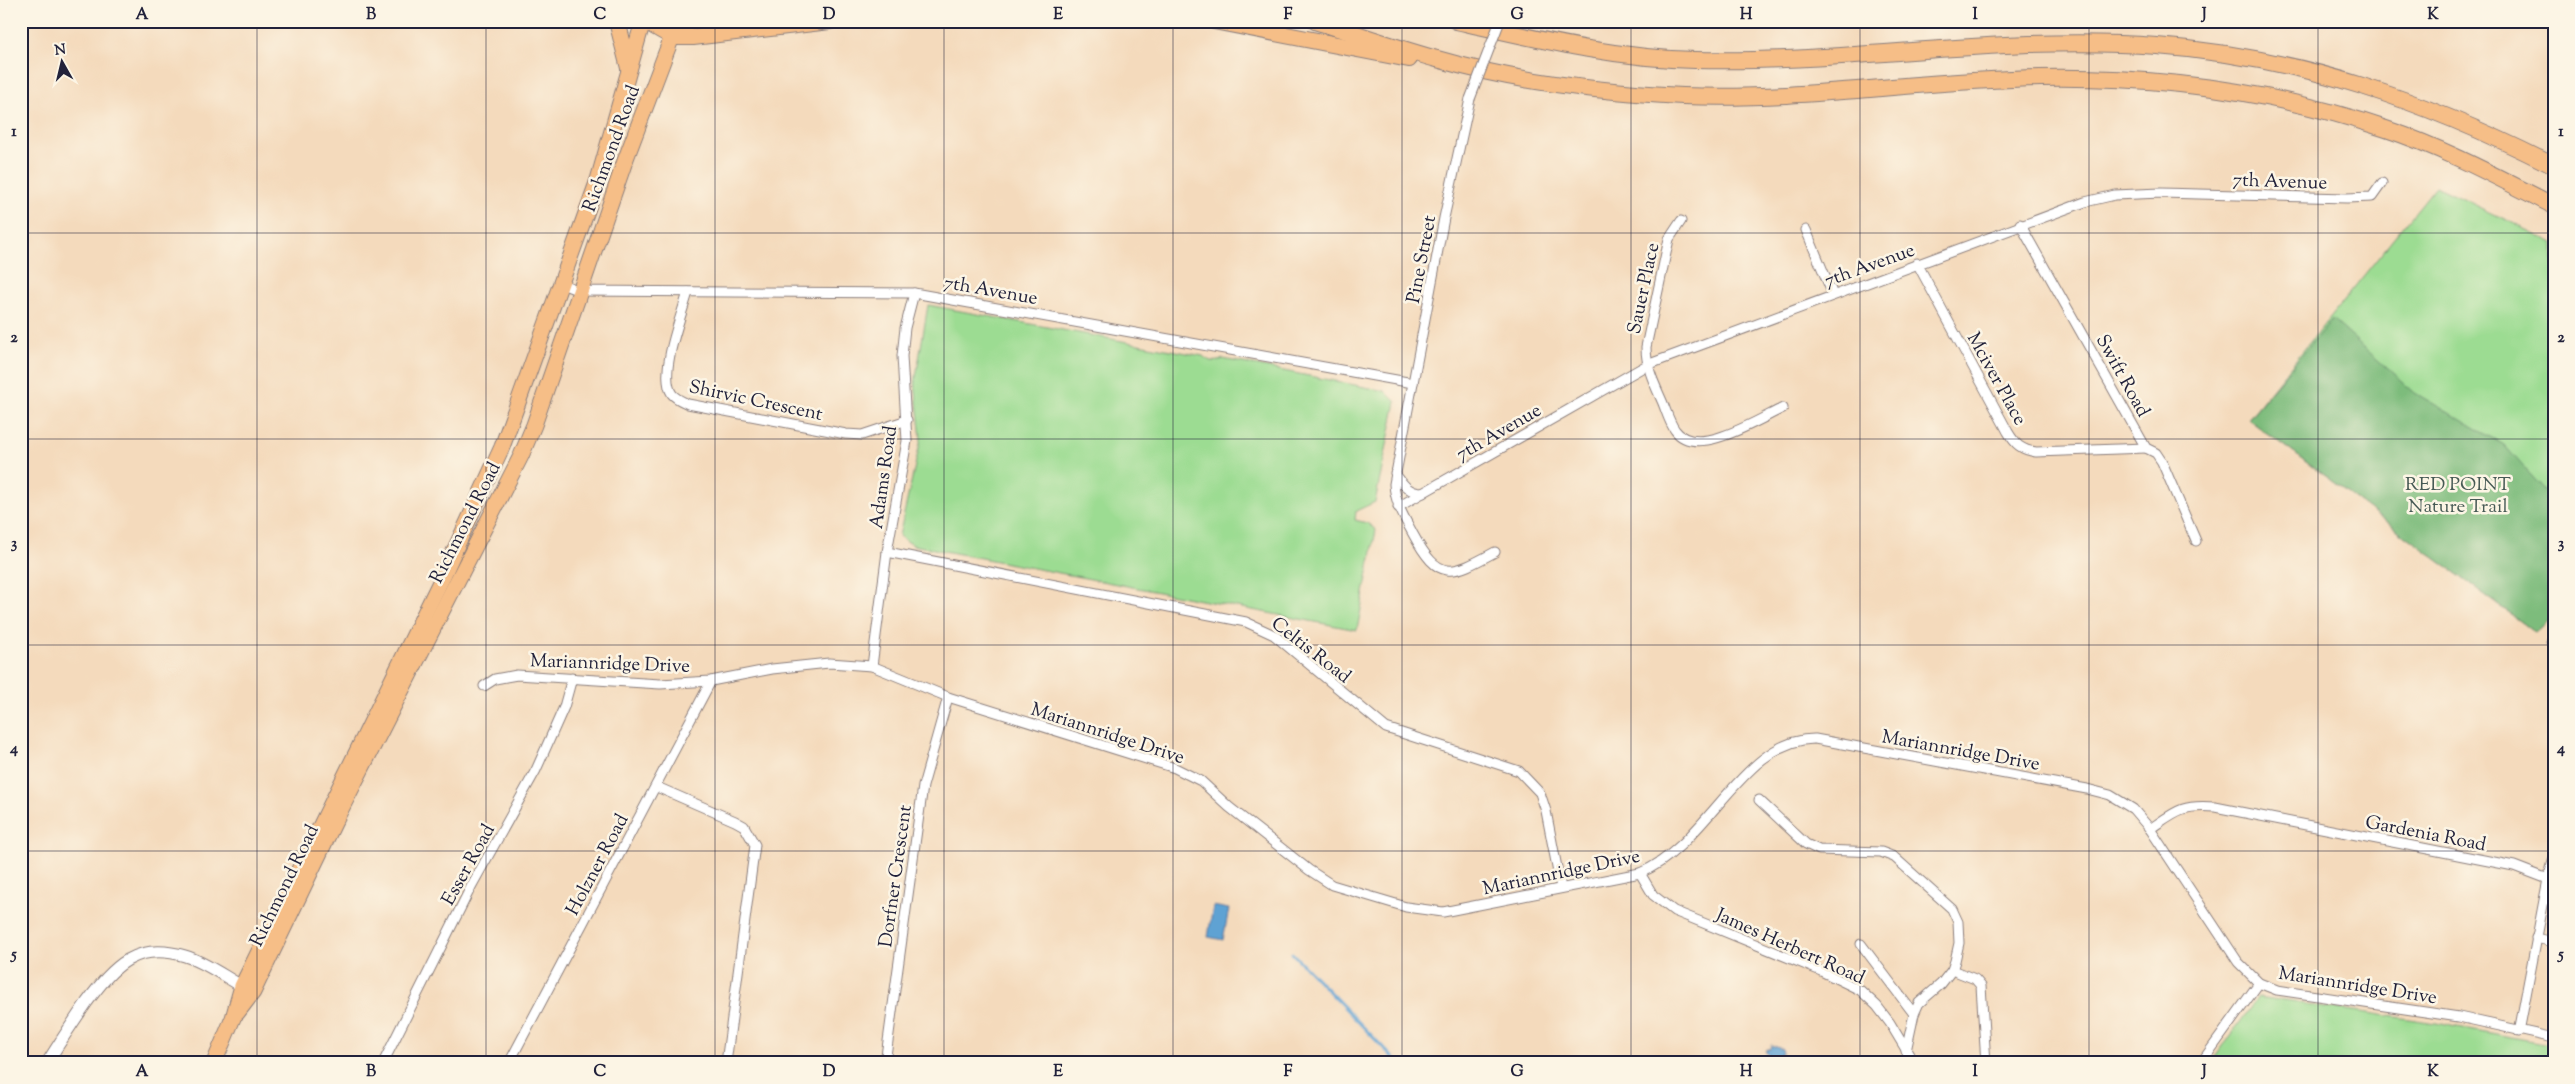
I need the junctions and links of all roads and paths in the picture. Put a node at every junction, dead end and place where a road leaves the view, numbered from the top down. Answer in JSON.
{"nodes":[{"id":1,"x":617,"y":21,"type":"edge"},
{"id":2,"x":644,"y":21,"type":"edge"},
{"id":3,"x":830,"y":21,"type":"edge"},
{"id":4,"x":1214,"y":21,"type":"edge"},
{"id":5,"x":1315,"y":21,"type":"edge"},
{"id":6,"x":1456,"y":21,"type":"edge"},
{"id":7,"x":1500,"y":21,"type":"edge"},
{"id":8,"x":2548,"y":21,"type":"edge"},
{"id":9,"x":2554,"y":25,"type":"edge"},
{"id":10,"x":675,"y":29,"type":"edge"},
{"id":11,"x":1439,"y":60,"type":"junction"},
{"id":12,"x":629,"y":68,"type":"junction"},
{"id":13,"x":2554,"y":166,"type":"edge"},
{"id":14,"x":2382,"y":183,"type":"dead end"},
{"id":15,"x":2554,"y":206,"type":"edge"},
{"id":16,"x":1681,"y":221,"type":"dead end"},
{"id":17,"x":2020,"y":224,"type":"junction"},
{"id":18,"x":1806,"y":230,"type":"dead end"},
{"id":19,"x":1917,"y":264,"type":"junction"},
{"id":20,"x":559,"y":283,"type":"junction"},
{"id":21,"x":580,"y":291,"type":"junction"},
{"id":22,"x":688,"y":292,"type":"junction"},
{"id":23,"x":914,"y":292,"type":"junction"},
{"id":24,"x":1833,"y":295,"type":"junction"},
{"id":25,"x":1647,"y":365,"type":"junction"},
{"id":26,"x":1413,"y":383,"type":"junction"},
{"id":27,"x":1783,"y":408,"type":"dead end"},
{"id":28,"x":907,"y":420,"type":"junction"},
{"id":29,"x":2146,"y":448,"type":"junction"},
{"id":30,"x":1395,"y":473,"type":"junction"},
{"id":31,"x":1423,"y":493,"type":"junction"},
{"id":32,"x":1398,"y":507,"type":"junction"},
{"id":33,"x":2196,"y":541,"type":"dead end"},
{"id":34,"x":887,"y":552,"type":"junction"},
{"id":35,"x":1495,"y":552,"type":"dead end"},
{"id":36,"x":872,"y":666,"type":"junction"},
{"id":37,"x":572,"y":678,"type":"junction"},
{"id":38,"x":711,"y":681,"type":"junction"},
{"id":39,"x":484,"y":686,"type":"dead end"},
{"id":40,"x":948,"y":697,"type":"junction"},
{"id":41,"x":657,"y":787,"type":"junction"},
{"id":42,"x":1759,"y":800,"type":"dead end"},
{"id":43,"x":2150,"y":829,"type":"junction"},
{"id":44,"x":2554,"y":858,"type":"edge"},
{"id":45,"x":1640,"y":873,"type":"junction"},
{"id":46,"x":2548,"y":879,"type":"junction"},
{"id":47,"x":1561,"y":888,"type":"junction"},
{"id":48,"x":2536,"y":938,"type":"junction"},
{"id":49,"x":2554,"y":942,"type":"edge"},
{"id":50,"x":1861,"y":944,"type":"dead end"},
{"id":51,"x":1952,"y":970,"type":"junction"},
{"id":52,"x":2259,"y":983,"type":"junction"},
{"id":53,"x":248,"y":989,"type":"junction"},
{"id":54,"x":1914,"y":1014,"type":"junction"},
{"id":55,"x":2519,"y":1032,"type":"junction"},
{"id":56,"x":2554,"y":1038,"type":"edge"},
{"id":57,"x":1906,"y":1051,"type":"junction"},
{"id":58,"x":47,"y":1063,"type":"edge"},
{"id":59,"x":214,"y":1063,"type":"edge"},
{"id":60,"x":383,"y":1063,"type":"edge"},
{"id":61,"x":509,"y":1063,"type":"edge"},
{"id":62,"x":726,"y":1063,"type":"edge"},
{"id":63,"x":885,"y":1063,"type":"edge"},
{"id":64,"x":1914,"y":1063,"type":"edge"},
{"id":65,"x":1986,"y":1063,"type":"edge"},
{"id":66,"x":2201,"y":1063,"type":"edge"}],
"edges":[{"from":1,"to":12,"type":"highway"},
{"from":2,"to":10,"type":"highway"},
{"from":2,"to":12,"type":"highway","name":"Richmond Road"},
{"from":3,"to":10,"type":"highway"},
{"from":4,"to":11,"type":"highway"},
{"from":5,"to":11,"type":"highway"},
{"from":6,"to":13,"type":"highway"},
{"from":7,"to":26,"type":"street","name":"Pine Street","bridge":true},
{"from":8,"to":9,"type":"street"},
{"from":10,"to":21,"type":"highway","name":"Richmond Road"},
{"from":11,"to":15,"type":"highway"},
{"from":12,"to":20,"type":"highway","name":"Richmond Road"},
{"from":14,"to":17,"type":"street","name":"7th Avenue"},
{"from":16,"to":25,"type":"street","name":"Sauer Place"},
{"from":17,"to":19,"type":"street","name":"7th Avenue"},
{"from":17,"to":29,"type":"street","name":"Swift Road"},
{"from":18,"to":24,"type":"street"},
{"from":19,"to":24,"type":"street","name":"7th Avenue"},
{"from":19,"to":29,"type":"street","name":"Mciver Place"},
{"from":20,"to":21,"type":"street","name":"7th Avenue"},
{"from":20,"to":53,"type":"highway","name":"Richmond Road"},
{"from":21,"to":22,"type":"street","name":"7th Avenue"},
{"from":21,"to":53,"type":"highway","name":"Richmond Road"},
{"from":22,"to":23,"type":"street","name":"7th Avenue"},
{"from":22,"to":28,"type":"street","name":"Shirvic Crescent"},
{"from":23,"to":26,"type":"street","name":"7th Avenue"},
{"from":23,"to":28,"type":"street","name":"Adams Road"},
{"from":24,"to":25,"type":"street","name":"7th Avenue"},
{"from":25,"to":27,"type":"street"},
{"from":25,"to":31,"type":"street","name":"7th Avenue"},
{"from":26,"to":30,"type":"street","name":"Pine Street"},
{"from":28,"to":34,"type":"street","name":"Adams Road"},
{"from":29,"to":33,"type":"street","name":"Swift Road"},
{"from":30,"to":31,"type":"street"},
{"from":30,"to":32,"type":"street","name":"Pine Street"},
{"from":31,"to":32,"type":"street","name":"7th Avenue"},
{"from":32,"to":35,"type":"street"},
{"from":34,"to":36,"type":"street","name":"Adams Road"},
{"from":34,"to":47,"type":"street","name":"Celtis Road"},
{"from":36,"to":38,"type":"street","name":"Mariannridge Drive"},
{"from":36,"to":40,"type":"street","name":"Mariannridge Drive"},
{"from":37,"to":38,"type":"street","name":"Mariannridge Drive"},
{"from":37,"to":39,"type":"street","name":"Mariannridge Drive"},
{"from":37,"to":60,"type":"street","name":"Esser Road"},
{"from":38,"to":41,"type":"street","name":"Holzner Road"},
{"from":40,"to":47,"type":"street","name":"Mariannridge Drive"},
{"from":40,"to":63,"type":"street","name":"Dorfner Crescent"},
{"from":41,"to":61,"type":"street","name":"Holzner Road"},
{"from":41,"to":62,"type":"street"},
{"from":42,"to":51,"type":"street"},
{"from":43,"to":45,"type":"street","name":"Mariannridge Drive"},
{"from":43,"to":46,"type":"street","name":"Gardenia Road"},
{"from":43,"to":52,"type":"street","name":"Mariannridge Drive"},
{"from":44,"to":46,"type":"street"},
{"from":45,"to":47,"type":"street","name":"Mariannridge Drive"},
{"from":45,"to":57,"type":"street","name":"James Herbert Road"},
{"from":46,"to":48,"type":"street"},
{"from":48,"to":49,"type":"street"},
{"from":48,"to":55,"type":"street"},
{"from":50,"to":54,"type":"street"},
{"from":51,"to":54,"type":"street"},
{"from":51,"to":65,"type":"street"},
{"from":52,"to":55,"type":"street","name":"Mariannridge Drive"},
{"from":52,"to":66,"type":"street"},
{"from":53,"to":58,"type":"street"},
{"from":53,"to":59,"type":"highway","name":"Richmond Road"},
{"from":54,"to":57,"type":"street"},
{"from":55,"to":56,"type":"street","name":"Mariannridge Drive"},
{"from":57,"to":64,"type":"street","name":"James Herbert Road"}]}
